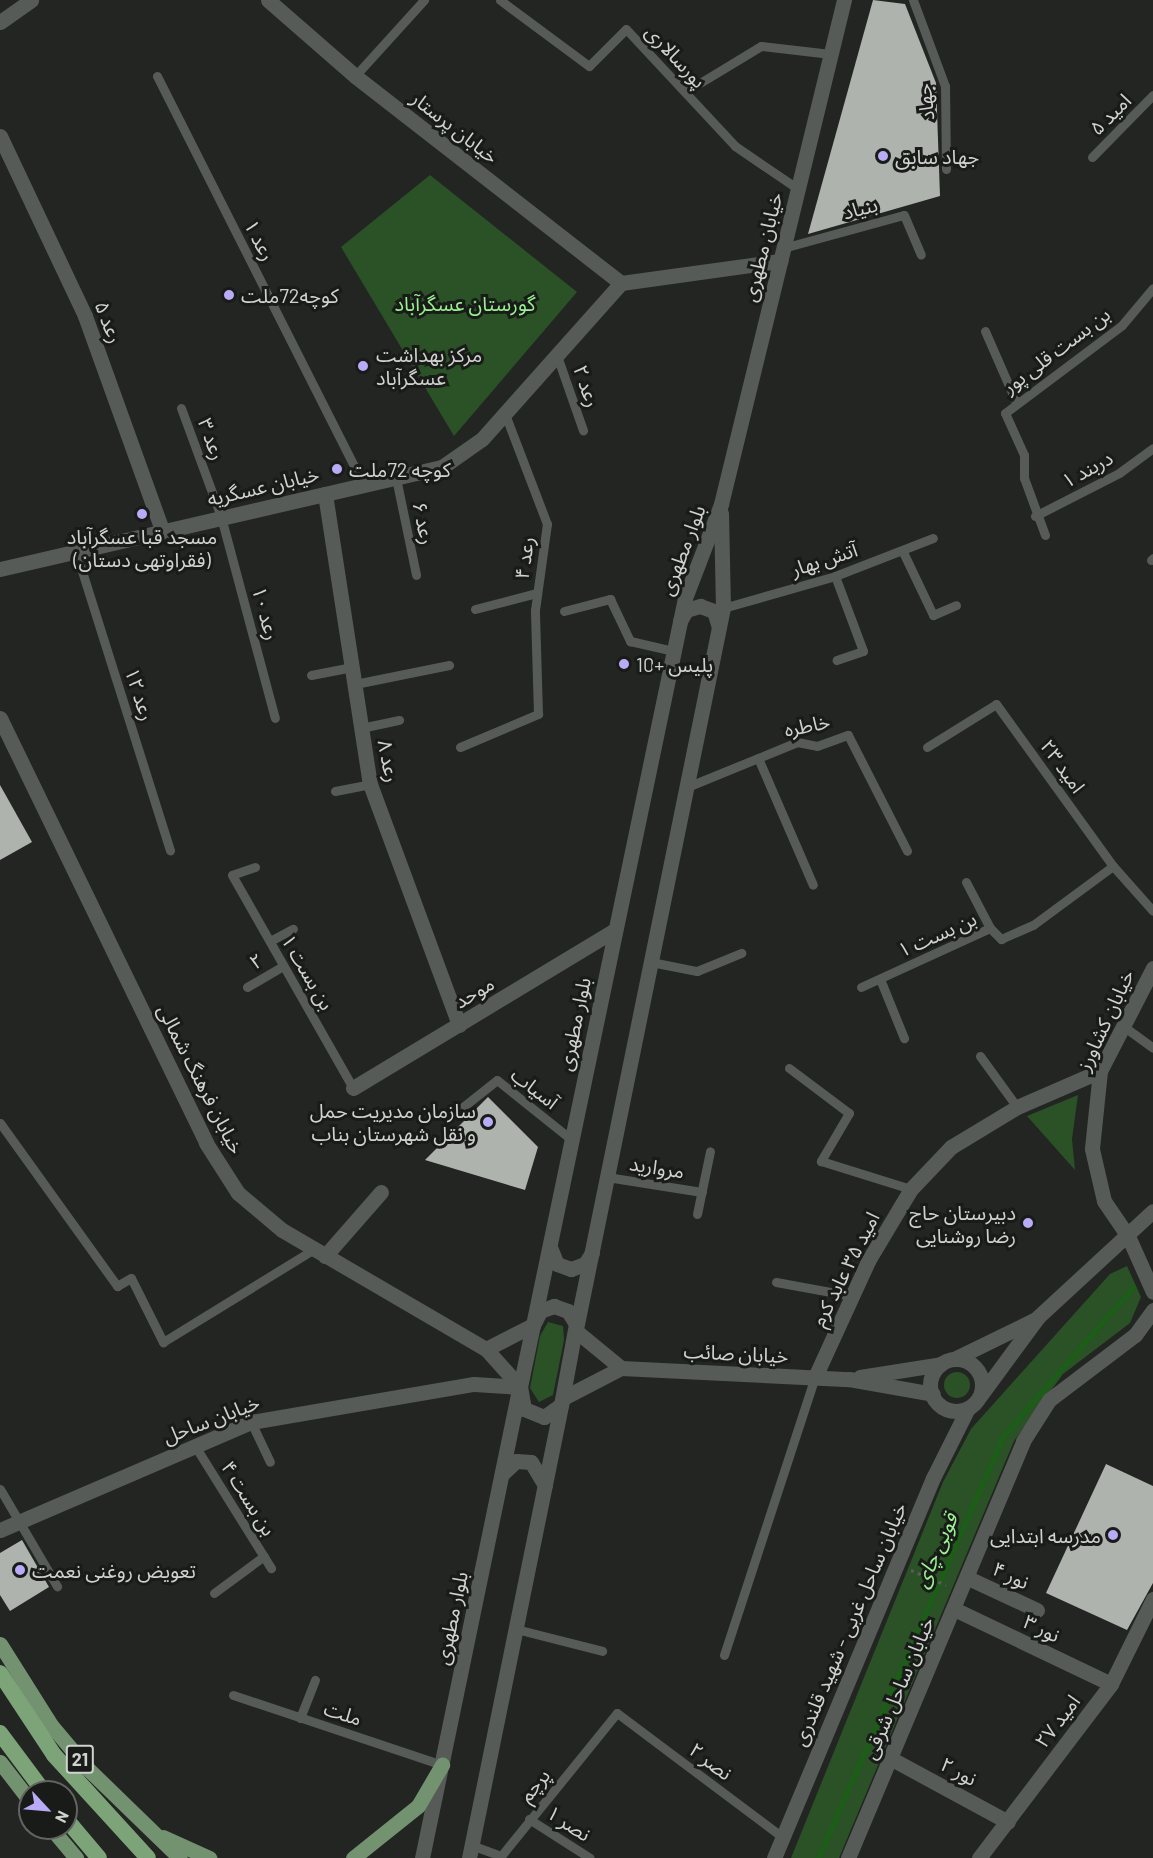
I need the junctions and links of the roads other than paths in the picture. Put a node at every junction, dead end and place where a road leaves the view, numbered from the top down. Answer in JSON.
{"nodes":[{"id":1,"x":31,"y":0,"type":"edge"},
{"id":2,"x":268,"y":0,"type":"edge"},
{"id":3,"x":424,"y":0,"type":"edge"},
{"id":4,"x":500,"y":0,"type":"edge"},
{"id":5,"x":844,"y":0,"type":"edge"},
{"id":6,"x":913,"y":0,"type":"edge"},
{"id":7,"x":0,"y":22,"type":"edge"},
{"id":8,"x":831,"y":54,"type":"junction"},
{"id":9,"x":157,"y":76,"type":"dead end"},
{"id":10,"x":355,"y":76,"type":"junction"},
{"id":11,"x":685,"y":92,"type":"junction"},
{"id":12,"x":1153,"y":95,"type":"edge"},
{"id":13,"x":0,"y":136,"type":"edge"},
{"id":14,"x":1092,"y":157,"type":"dead end"},
{"id":15,"x":946,"y":169,"type":"dead end"},
{"id":16,"x":798,"y":189,"type":"junction"},
{"id":17,"x":782,"y":254,"type":"junction"},
{"id":18,"x":921,"y":255,"type":"dead end"},
{"id":19,"x":621,"y":283,"type":"junction"},
{"id":20,"x":1153,"y":288,"type":"edge"},
{"id":21,"x":985,"y":331,"type":"dead end"},
{"id":22,"x":556,"y":353,"type":"junction"},
{"id":23,"x":1016,"y":402,"type":"junction"},
{"id":24,"x":181,"y":408,"type":"dead end"},
{"id":25,"x":505,"y":414,"type":"junction"},
{"id":26,"x":583,"y":430,"type":"dead end"},
{"id":27,"x":1153,"y":448,"type":"edge"},
{"id":28,"x":396,"y":478,"type":"junction"},
{"id":29,"x":363,"y":485,"type":"junction"},
{"id":30,"x":325,"y":494,"type":"junction"},
{"id":31,"x":721,"y":504,"type":"junction"},
{"id":32,"x":1035,"y":516,"type":"junction"},
{"id":33,"x":221,"y":517,"type":"junction"},
{"id":34,"x":162,"y":530,"type":"junction"},
{"id":35,"x":1045,"y":535,"type":"dead end"},
{"id":36,"x":933,"y":538,"type":"dead end"},
{"id":37,"x":75,"y":549,"type":"junction"},
{"id":38,"x":903,"y":552,"type":"junction"},
{"id":39,"x":0,"y":569,"type":"edge"},
{"id":40,"x":416,"y":575,"type":"dead end"},
{"id":41,"x":835,"y":576,"type":"junction"},
{"id":42,"x":537,"y":593,"type":"junction"},
{"id":43,"x":956,"y":605,"type":"dead end"},
{"id":44,"x":723,"y":608,"type":"junction"},
{"id":45,"x":475,"y":609,"type":"dead end"},
{"id":46,"x":564,"y":611,"type":"dead end"},
{"id":47,"x":680,"y":622,"type":"junction"},
{"id":48,"x":719,"y":630,"type":"junction"},
{"id":49,"x":673,"y":651,"type":"junction"},
{"id":50,"x":837,"y":660,"type":"dead end"},
{"id":51,"x":449,"y":665,"type":"dead end"},
{"id":52,"x":352,"y":668,"type":"junction"},
{"id":53,"x":311,"y":675,"type":"dead end"},
{"id":54,"x":354,"y":684,"type":"junction"},
{"id":55,"x":0,"y":718,"type":"edge"},
{"id":56,"x":276,"y":718,"type":"dead end"},
{"id":57,"x":399,"y":720,"type":"dead end"},
{"id":58,"x":362,"y":728,"type":"junction"},
{"id":59,"x":460,"y":747,"type":"dead end"},
{"id":60,"x":927,"y":747,"type":"dead end"},
{"id":61,"x":758,"y":758,"type":"junction"},
{"id":62,"x":370,"y":784,"type":"junction"},
{"id":63,"x":687,"y":786,"type":"junction"},
{"id":64,"x":335,"y":791,"type":"dead end"},
{"id":65,"x":170,"y":850,"type":"dead end"},
{"id":66,"x":907,"y":851,"type":"dead end"},
{"id":67,"x":1113,"y":866,"type":"junction"},
{"id":68,"x":255,"y":867,"type":"dead end"},
{"id":69,"x":966,"y":882,"type":"dead end"},
{"id":70,"x":813,"y":885,"type":"dead end"},
{"id":71,"x":1153,"y":911,"type":"edge"},
{"id":72,"x":990,"y":928,"type":"junction"},
{"id":73,"x":293,"y":929,"type":"dead end"},
{"id":74,"x":615,"y":930,"type":"junction"},
{"id":75,"x":270,"y":941,"type":"junction"},
{"id":76,"x":741,"y":953,"type":"dead end"},
{"id":77,"x":651,"y":962,"type":"junction"},
{"id":78,"x":283,"y":966,"type":"junction"},
{"id":79,"x":1153,"y":968,"type":"edge"},
{"id":80,"x":879,"y":979,"type":"junction"},
{"id":81,"x":247,"y":987,"type":"dead end"},
{"id":82,"x":861,"y":987,"type":"dead end"},
{"id":83,"x":459,"y":1025,"type":"junction"},
{"id":84,"x":1123,"y":1026,"type":"junction"},
{"id":85,"x":904,"y":1038,"type":"dead end"},
{"id":86,"x":1153,"y":1048,"type":"edge"},
{"id":87,"x":980,"y":1056,"type":"dead end"},
{"id":88,"x":789,"y":1068,"type":"dead end"},
{"id":89,"x":1100,"y":1071,"type":"junction"},
{"id":90,"x":353,"y":1088,"type":"joint"},
{"id":91,"x":1017,"y":1107,"type":"junction"},
{"id":92,"x":449,"y":1118,"type":"dead end"},
{"id":93,"x":0,"y":1123,"type":"edge"},
{"id":94,"x":572,"y":1140,"type":"junction"},
{"id":95,"x":710,"y":1151,"type":"dead end"},
{"id":96,"x":607,"y":1177,"type":"junction"},
{"id":97,"x":911,"y":1189,"type":"junction"},
{"id":98,"x":381,"y":1192,"type":"dead end"},
{"id":99,"x":702,"y":1192,"type":"junction"},
{"id":100,"x":1153,"y":1210,"type":"edge"},
{"id":101,"x":697,"y":1214,"type":"dead end"},
{"id":102,"x":1128,"y":1236,"type":"junction"},
{"id":103,"x":550,"y":1244,"type":"junction"},
{"id":104,"x":592,"y":1252,"type":"junction"},
{"id":105,"x":320,"y":1253,"type":"junction"},
{"id":106,"x":776,"y":1282,"type":"dead end"},
{"id":107,"x":1153,"y":1292,"type":"edge"},
{"id":108,"x":852,"y":1296,"type":"junction"},
{"id":109,"x":1153,"y":1310,"type":"edge"},
{"id":110,"x":1038,"y":1317,"type":"junction"},
{"id":111,"x":533,"y":1325,"type":"junction"},
{"id":112,"x":576,"y":1331,"type":"junction"},
{"id":113,"x":486,"y":1349,"type":"junction"},
{"id":114,"x":948,"y":1361,"type":"junction"},
{"id":115,"x":621,"y":1368,"type":"junction"},
{"id":116,"x":815,"y":1377,"type":"junction"},
{"id":117,"x":849,"y":1379,"type":"junction"},
{"id":118,"x":520,"y":1387,"type":"junction"},
{"id":119,"x":933,"y":1394,"type":"junction"},
{"id":120,"x":980,"y":1396,"type":"junction"},
{"id":121,"x":563,"y":1398,"type":"junction"},
{"id":122,"x":968,"y":1408,"type":"junction"},
{"id":123,"x":251,"y":1422,"type":"junction"},
{"id":124,"x":195,"y":1446,"type":"junction"},
{"id":125,"x":270,"y":1462,"type":"dead end"},
{"id":126,"x":502,"y":1476,"type":"junction"},
{"id":127,"x":545,"y":1485,"type":"junction"},
{"id":128,"x":0,"y":1489,"type":"edge"},
{"id":129,"x":19,"y":1522,"type":"junction"},
{"id":130,"x":0,"y":1530,"type":"edge"},
{"id":131,"x":264,"y":1556,"type":"junction"},
{"id":132,"x":272,"y":1568,"type":"dead end"},
{"id":133,"x":968,"y":1578,"type":"junction"},
{"id":134,"x":57,"y":1586,"type":"dead end"},
{"id":135,"x":214,"y":1593,"type":"dead end"},
{"id":136,"x":1153,"y":1599,"type":"edge"},
{"id":137,"x":954,"y":1609,"type":"junction"},
{"id":138,"x":1037,"y":1610,"type":"dead end"},
{"id":139,"x":516,"y":1629,"type":"junction"},
{"id":140,"x":0,"y":1644,"type":"edge"},
{"id":141,"x":602,"y":1651,"type":"dead end"},
{"id":142,"x":724,"y":1655,"type":"dead end"},
{"id":143,"x":0,"y":1673,"type":"edge"},
{"id":144,"x":315,"y":1680,"type":"dead end"},
{"id":145,"x":1111,"y":1684,"type":"junction"},
{"id":146,"x":233,"y":1695,"type":"dead end"},
{"id":147,"x":617,"y":1713,"type":"joint"},
{"id":148,"x":300,"y":1718,"type":"junction"},
{"id":149,"x":0,"y":1733,"type":"edge"},
{"id":150,"x":890,"y":1758,"type":"junction"},
{"id":151,"x":0,"y":1762,"type":"edge"},
{"id":152,"x":442,"y":1765,"type":"junction"},
{"id":153,"x":35,"y":1780,"type":"edge"},
{"id":154,"x":18,"y":1785,"type":"edge"},
{"id":155,"x":529,"y":1819,"type":"junction"},
{"id":156,"x":1008,"y":1821,"type":"junction"},
{"id":157,"x":152,"y":1832,"type":"junction"},
{"id":158,"x":78,"y":1833,"type":"edge"},
{"id":159,"x":782,"y":1837,"type":"junction"},
{"id":160,"x":61,"y":1840,"type":"edge"},
{"id":161,"x":470,"y":1852,"type":"edge"},
{"id":162,"x":76,"y":1858,"type":"edge"},
{"id":163,"x":99,"y":1858,"type":"edge"},
{"id":164,"x":148,"y":1858,"type":"edge"},
{"id":165,"x":180,"y":1858,"type":"edge"},
{"id":166,"x":209,"y":1858,"type":"edge"},
{"id":167,"x":353,"y":1858,"type":"edge"},
{"id":168,"x":422,"y":1858,"type":"edge"},
{"id":169,"x":590,"y":1858,"type":"edge"},
{"id":170,"x":774,"y":1858,"type":"edge"},
{"id":171,"x":849,"y":1858,"type":"edge"},
{"id":172,"x":979,"y":1858,"type":"edge"}],
"edges":[{"from":1,"to":7,"type":"street"},
{"from":2,"to":10,"type":"street","name":"خیابان پرستار"},
{"from":3,"to":10,"type":"lane"},
{"from":4,"to":11,"type":"lane","name":"پورسالاری"},
{"from":5,"to":8,"type":"street","name":"خیابان مطهری"},
{"from":6,"to":15,"type":"lane","name":"جهاد"},
{"from":8,"to":11,"type":"lane"},
{"from":8,"to":16,"type":"street","name":"خیابان مطهری"},
{"from":9,"to":29,"type":"lane","name":"رعد ۱"},
{"from":10,"to":19,"type":"street","name":"خیابان پرستار"},
{"from":11,"to":16,"type":"lane","name":"پورسالاری"},
{"from":12,"to":14,"type":"lane","name":"امید ۵"},
{"from":13,"to":34,"type":"street","name":"رعد ۵"},
{"from":16,"to":17,"type":"street","name":"خیابان مطهری"},
{"from":17,"to":18,"type":"lane","name":"بنیاد"},
{"from":17,"to":19,"type":"street"},
{"from":17,"to":31,"type":"street","name":"خیابان مطهری"},
{"from":19,"to":22,"type":"street","name":"خیابان عسگریه"},
{"from":20,"to":23,"type":"lane","name":"بن بست قلی پور"},
{"from":21,"to":23,"type":"lane"},
{"from":22,"to":25,"type":"street","name":"خیابان عسگریه"},
{"from":22,"to":26,"type":"lane","name":"رعد ۲"},
{"from":23,"to":32,"type":"lane","name":"بن بست قلی پور"},
{"from":24,"to":33,"type":"lane","name":"رعد ۳"},
{"from":25,"to":28,"type":"street","name":"خیابان عسگریه"},
{"from":25,"to":42,"type":"lane","name":"رعد ۴"},
{"from":27,"to":32,"type":"lane","name":"دربند ۱"},
{"from":28,"to":29,"type":"street","name":"خیابان عسگریه"},
{"from":28,"to":40,"type":"lane","name":"رعد ۶"},
{"from":29,"to":30,"type":"street","name":"خیابان عسگریه"},
{"from":30,"to":33,"type":"street","name":"خیابان عسگریه"},
{"from":30,"to":52,"type":"street","name":"رعد ۸"},
{"from":31,"to":44,"type":"street","name":"بلوار مطهری"},
{"from":31,"to":47,"type":"street","name":"بلوار مطهری"},
{"from":32,"to":35,"type":"lane"},
{"from":33,"to":34,"type":"street","name":"خیابان عسگریه"},
{"from":33,"to":56,"type":"lane","name":"رعد ۱۰"},
{"from":34,"to":37,"type":"street","name":"خیابان عسگریه"},
{"from":36,"to":38,"type":"lane","name":"آتش بهار"},
{"from":37,"to":39,"type":"street","name":"خیابان عسگریه"},
{"from":37,"to":65,"type":"lane","name":"رعد ۱۲"},
{"from":38,"to":41,"type":"lane","name":"آتش بهار"},
{"from":38,"to":43,"type":"lane"},
{"from":41,"to":44,"type":"lane","name":"آتش بهار"},
{"from":41,"to":50,"type":"lane"},
{"from":42,"to":45,"type":"lane"},
{"from":42,"to":59,"type":"lane","name":"رعد ۴"},
{"from":44,"to":48,"type":"street","name":"بلوار مطهری"},
{"from":46,"to":49,"type":"lane"},
{"from":47,"to":48,"type":"street"},
{"from":47,"to":49,"type":"street","name":"بلوار مطهری"},
{"from":48,"to":63,"type":"street","name":"بلوار مطهری"},
{"from":49,"to":74,"type":"street","name":"بلوار مطهری"},
{"from":51,"to":54,"type":"lane"},
{"from":52,"to":53,"type":"lane"},
{"from":52,"to":54,"type":"street","name":"رعد ۸"},
{"from":54,"to":58,"type":"street","name":"رعد ۸"},
{"from":55,"to":105,"type":"street","name":"خیابان فرهنگ شمالی"},
{"from":57,"to":58,"type":"lane"},
{"from":58,"to":62,"type":"street","name":"رعد ۸"},
{"from":60,"to":67,"type":"lane","name":"امید ۲۳"},
{"from":61,"to":63,"type":"lane","name":"خاطره"},
{"from":61,"to":66,"type":"lane","name":"خاطره"},
{"from":61,"to":70,"type":"lane"},
{"from":62,"to":64,"type":"lane"},
{"from":62,"to":83,"type":"street","name":"رعد ۸"},
{"from":63,"to":77,"type":"street","name":"بلوار مطهری"},
{"from":67,"to":71,"type":"lane","name":"امید ۲۳"},
{"from":67,"to":72,"type":"lane","name":"بن بست ۱"},
{"from":68,"to":75,"type":"lane","name":"بن بست ۱"},
{"from":69,"to":72,"type":"lane"},
{"from":72,"to":80,"type":"lane","name":"بن بست ۱"},
{"from":73,"to":75,"type":"lane"},
{"from":74,"to":83,"type":"street","name":"موحد"},
{"from":74,"to":94,"type":"street","name":"بلوار مطهری"},
{"from":75,"to":78,"type":"lane","name":"بن بست ۱"},
{"from":76,"to":77,"type":"lane"},
{"from":77,"to":96,"type":"street","name":"بلوار مطهری"},
{"from":78,"to":81,"type":"lane","name":"۲"},
{"from":78,"to":90,"type":"lane","name":"بن بست ۱"},
{"from":79,"to":84,"type":"street","name":"خیابان کشاورز"},
{"from":80,"to":82,"type":"lane","name":"بن بست ۱"},
{"from":80,"to":85,"type":"lane"},
{"from":83,"to":90,"type":"street","name":"موحد"},
{"from":84,"to":86,"type":"lane"},
{"from":84,"to":89,"type":"street","name":"خیابان کشاورز"},
{"from":87,"to":91,"type":"lane"},
{"from":88,"to":97,"type":"lane"},
{"from":89,"to":91,"type":"street","name":"امید ۳۵ عابد کرم"},
{"from":89,"to":102,"type":"street","name":"خیابان کشاورز"},
{"from":91,"to":97,"type":"street","name":"امید ۳۵ عابد کرم"},
{"from":92,"to":94,"type":"lane","name":"آسیاب"},
{"from":93,"to":105,"type":"lane"},
{"from":94,"to":103,"type":"street","name":"بلوار مطهری"},
{"from":95,"to":99,"type":"lane"},
{"from":96,"to":99,"type":"lane","name":"مروارید"},
{"from":96,"to":104,"type":"street","name":"بلوار مطهری"},
{"from":97,"to":108,"type":"street","name":"امید ۳۵ عابد کرم"},
{"from":98,"to":105,"type":"street"},
{"from":99,"to":101,"type":"lane"},
{"from":100,"to":102,"type":"street"},
{"from":102,"to":107,"type":"street","name":"خیابان کشاورز"},
{"from":102,"to":110,"type":"street"},
{"from":103,"to":104,"type":"street"},
{"from":103,"to":111,"type":"street","name":"بلوار مطهری"},
{"from":104,"to":112,"type":"street","name":"بلوار مطهری"},
{"from":105,"to":113,"type":"street","name":"خیابان فرهنگ شمالی"},
{"from":106,"to":108,"type":"lane"},
{"from":108,"to":116,"type":"street","name":"امید ۳۵ عابد کرم"},
{"from":109,"to":133,"type":"street","name":"خیابان ساحل شرقی"},
{"from":110,"to":114,"type":"street","name":"خیابان صائب"},
{"from":110,"to":120,"type":"street"},
{"from":111,"to":112,"type":"street"},
{"from":111,"to":113,"type":"street"},
{"from":111,"to":118,"type":"street","name":"بلوار مطهری"},
{"from":112,"to":115,"type":"street"},
{"from":112,"to":121,"type":"street","name":"بلوار مطهری"},
{"from":113,"to":118,"type":"street","name":"خیابان فرهنگ شمالی"},
{"from":114,"to":117,"type":"street","name":"خیابان صائب"},
{"from":114,"to":119,"type":"street"},
{"from":114,"to":120,"type":"street"},
{"from":115,"to":116,"type":"street","name":"خیابان صائب"},
{"from":115,"to":121,"type":"street"},
{"from":116,"to":117,"type":"street","name":"خیابان صائب"},
{"from":116,"to":142,"type":"lane"},
{"from":117,"to":119,"type":"street","name":"خیابان صائب"},
{"from":118,"to":121,"type":"street","name":"خیابان فرهنگ شمالی"},
{"from":118,"to":123,"type":"street","name":"خیابان ساحل"},
{"from":118,"to":126,"type":"street","name":"بلوار مطهری"},
{"from":119,"to":122,"type":"street"},
{"from":120,"to":122,"type":"street"},
{"from":121,"to":127,"type":"street"},
{"from":122,"to":159,"type":"street","name":"خیابان ساحل غربی - شهید قلندری"},
{"from":123,"to":124,"type":"street","name":"خیابان ساحل"},
{"from":123,"to":125,"type":"lane"},
{"from":124,"to":129,"type":"street","name":"خیابان ساحل"},
{"from":124,"to":131,"type":"lane","name":"بن بست ۴"},
{"from":126,"to":127,"type":"street"},
{"from":126,"to":152,"type":"street","name":"بلوار مطهری"},
{"from":127,"to":139,"type":"street"},
{"from":128,"to":129,"type":"lane"},
{"from":129,"to":130,"type":"street","name":"خیابان ساحل"},
{"from":129,"to":134,"type":"lane"},
{"from":131,"to":132,"type":"lane","name":"بن بست ۴"},
{"from":131,"to":135,"type":"lane"},
{"from":133,"to":137,"type":"street","name":"خیابان ساحل شرقی"},
{"from":133,"to":138,"type":"street","name":"نور ۴"},
{"from":136,"to":145,"type":"street","name":"امید ۲۷"},
{"from":137,"to":145,"type":"street","name":"نور ۳"},
{"from":137,"to":150,"type":"street","name":"خیابان ساحل شرقی"},
{"from":139,"to":141,"type":"lane"},
{"from":139,"to":161,"type":"street"},
{"from":140,"to":157,"type":"main road","number":"21"},
{"from":143,"to":164,"type":"highway","number":"21"},
{"from":144,"to":148,"type":"lane"},
{"from":145,"to":156,"type":"street","name":"امید ۲۷"},
{"from":146,"to":148,"type":"lane","name":"ملت"},
{"from":147,"to":155,"type":"lane","name":"پرچم"},
{"from":147,"to":159,"type":"lane","name":"نصر ۲"},
{"from":148,"to":152,"type":"lane","name":"ملت"},
{"from":149,"to":153,"type":"highway","number":"21"},
{"from":150,"to":156,"type":"street","name":"نور ۲"},
{"from":150,"to":171,"type":"street","name":"خیابان ساحل شرقی"},
{"from":151,"to":154,"type":"main road"},
{"from":152,"to":167,"type":"main road"},
{"from":152,"to":168,"type":"street","name":"بلوار مطهری"},
{"from":155,"to":161,"type":"lane","name":"پرچم"},
{"from":155,"to":169,"type":"lane","name":"نصر ۱"},
{"from":156,"to":172,"type":"street","name":"امید ۲۷"},
{"from":157,"to":165,"type":"main road","number":"21"},
{"from":157,"to":166,"type":"main road"},
{"from":158,"to":163,"type":"highway"},
{"from":159,"to":170,"type":"street","name":"خیابان ساحل غربی - شهید قلندری"},
{"from":160,"to":162,"type":"main road"}]}
